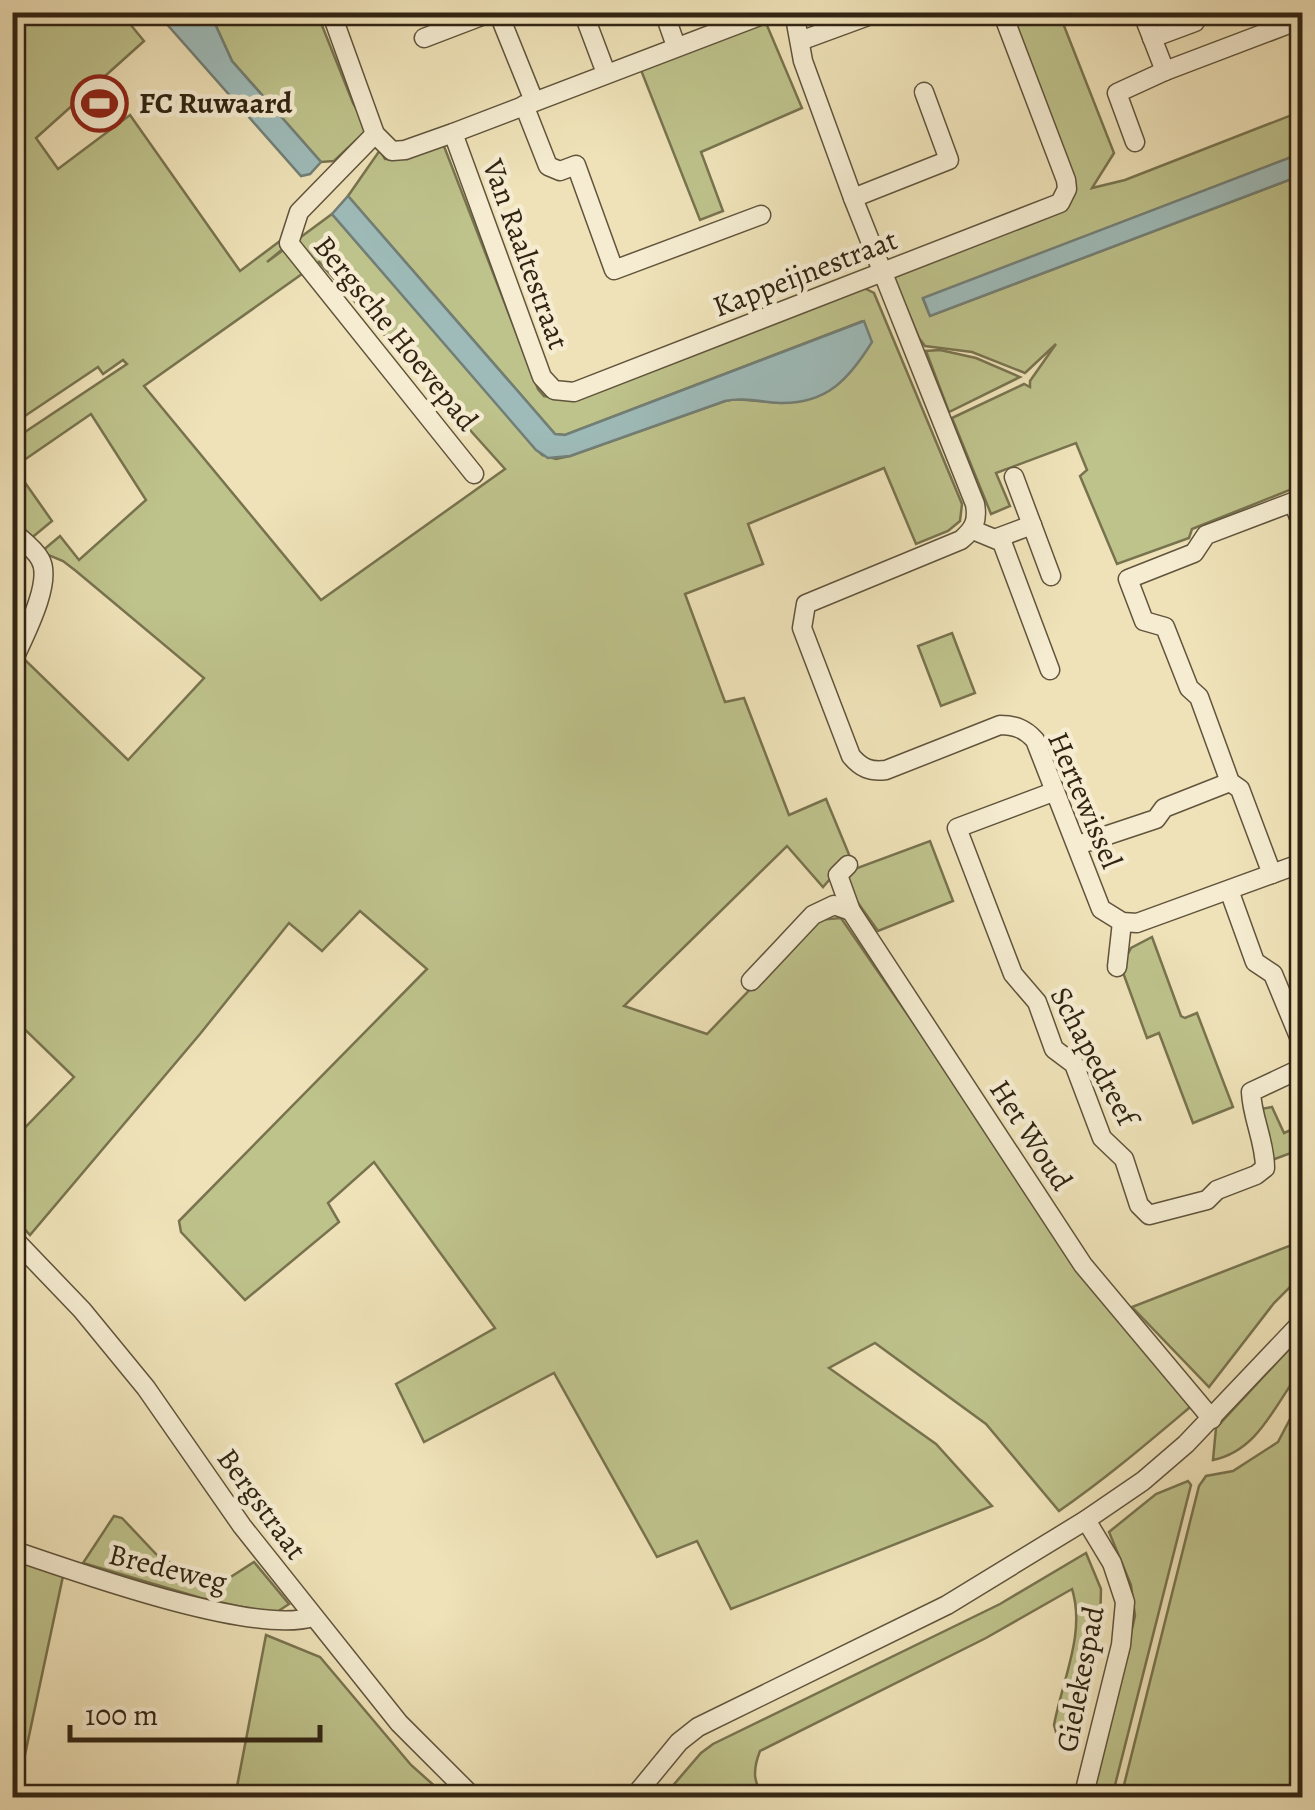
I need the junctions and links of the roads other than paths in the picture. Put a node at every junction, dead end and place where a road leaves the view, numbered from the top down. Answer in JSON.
{"nodes":[{"id":1,"x":331,"y":12,"type":"edge"},
{"id":2,"x":495,"y":12,"type":"edge"},
{"id":3,"x":584,"y":12,"type":"edge"},
{"id":4,"x":664,"y":12,"type":"edge"},
{"id":5,"x":770,"y":12,"type":"edge"},
{"id":6,"x":794,"y":12,"type":"edge"},
{"id":7,"x":878,"y":12,"type":"edge"},
{"id":8,"x":1002,"y":12,"type":"edge"},
{"id":9,"x":1142,"y":12,"type":"edge"},
{"id":10,"x":1296,"y":18,"type":"edge"},
{"id":11,"x":1195,"y":22,"type":"dead end"},
{"id":12,"x":424,"y":38,"type":"dead end"},
{"id":13,"x":1152,"y":38,"type":"junction"},
{"id":14,"x":800,"y":41,"type":"junction"},
{"id":15,"x":676,"y":46,"type":"junction"},
{"id":16,"x":1165,"y":71,"type":"junction"},
{"id":17,"x":606,"y":73,"type":"junction"},
{"id":18,"x":924,"y":92,"type":"dead end"},
{"id":19,"x":529,"y":103,"type":"junction"},
{"id":20,"x":453,"y":133,"type":"junction"},
{"id":21,"x":376,"y":134,"type":"junction"},
{"id":22,"x":1136,"y":142,"type":"dead end"},
{"id":23,"x":853,"y":198,"type":"junction"},
{"id":24,"x":299,"y":212,"type":"junction"},
{"id":25,"x":760,"y":214,"type":"dead end"},
{"id":26,"x":275,"y":229,"type":"dead end"},
{"id":27,"x":884,"y":272,"type":"junction"},
{"id":28,"x":554,"y":390,"type":"joint"},
{"id":29,"x":474,"y":474,"type":"dead end"},
{"id":30,"x":1014,"y":477,"type":"dead end"},
{"id":31,"x":1302,"y":525,"type":"edge"},
{"id":32,"x":1032,"y":526,"type":"junction"},
{"id":33,"x":973,"y":530,"type":"junction"},
{"id":34,"x":12,"y":531,"type":"edge"},
{"id":35,"x":997,"y":538,"type":"junction"},
{"id":36,"x":1051,"y":576,"type":"dead end"},
{"id":37,"x":12,"y":663,"type":"edge"},
{"id":38,"x":1050,"y":670,"type":"dead end"},
{"id":39,"x":1230,"y":782,"type":"junction"},
{"id":40,"x":1053,"y":792,"type":"junction"},
{"id":41,"x":1078,"y":845,"type":"junction"},
{"id":42,"x":1302,"y":863,"type":"edge"},
{"id":43,"x":848,"y":865,"type":"dead end"},
{"id":44,"x":1272,"y":874,"type":"junction"},
{"id":45,"x":1228,"y":890,"type":"junction"},
{"id":46,"x":851,"y":911,"type":"junction"},
{"id":47,"x":1122,"y":922,"type":"junction"},
{"id":48,"x":1117,"y":967,"type":"dead end"},
{"id":49,"x":751,"y":981,"type":"dead end"},
{"id":50,"x":1302,"y":1044,"type":"edge"},
{"id":51,"x":1302,"y":1068,"type":"edge"},
{"id":52,"x":12,"y":1237,"type":"edge"},
{"id":53,"x":1302,"y":1322,"type":"edge"},
{"id":54,"x":1212,"y":1418,"type":"junction"},
{"id":55,"x":1086,"y":1520,"type":"junction"},
{"id":56,"x":12,"y":1550,"type":"edge"},
{"id":57,"x":312,"y":1617,"type":"junction"},
{"id":58,"x":474,"y":1798,"type":"edge"},
{"id":59,"x":632,"y":1798,"type":"edge"},
{"id":60,"x":1082,"y":1798,"type":"edge"}],
"edges":[{"from":1,"to":21,"type":"street"},
{"from":2,"to":12,"type":"street"},
{"from":2,"to":19,"type":"street"},
{"from":3,"to":17,"type":"street"},
{"from":4,"to":15,"type":"street"},
{"from":5,"to":15,"type":"street"},
{"from":6,"to":14,"type":"street"},
{"from":7,"to":14,"type":"street"},
{"from":8,"to":27,"type":"street","name":"Kappeijnestraat"},
{"from":9,"to":13,"type":"street"},
{"from":10,"to":16,"type":"street"},
{"from":11,"to":13,"type":"street"},
{"from":13,"to":16,"type":"street"},
{"from":14,"to":23,"type":"street"},
{"from":15,"to":17,"type":"street"},
{"from":16,"to":22,"type":"street"},
{"from":17,"to":19,"type":"street"},
{"from":18,"to":23,"type":"street"},
{"from":19,"to":20,"type":"street"},
{"from":19,"to":25,"type":"street"},
{"from":20,"to":21,"type":"street"},
{"from":20,"to":28,"type":"street","name":"Van Raaltestraat"},
{"from":21,"to":24,"type":"street","name":"Bergsche Hoevepad"},
{"from":23,"to":27,"type":"street"},
{"from":24,"to":26,"type":"street"},
{"from":24,"to":29,"type":"street","name":"Bergsche Hoevepad"},
{"from":27,"to":28,"type":"street","name":"Kappeijnestraat"},
{"from":27,"to":33,"type":"street"},
{"from":30,"to":32,"type":"street"},
{"from":31,"to":39,"type":"street"},
{"from":32,"to":35,"type":"street"},
{"from":32,"to":36,"type":"street"},
{"from":33,"to":35,"type":"street"},
{"from":33,"to":40,"type":"street","name":"Hertewissel"},
{"from":34,"to":37,"type":"street"},
{"from":35,"to":38,"type":"street"},
{"from":39,"to":41,"type":"street"},
{"from":39,"to":44,"type":"street"},
{"from":40,"to":41,"type":"street","name":"Hertewissel"},
{"from":40,"to":51,"type":"street","name":"Schapedreef"},
{"from":41,"to":47,"type":"street","name":"Hertewissel"},
{"from":42,"to":44,"type":"street"},
{"from":43,"to":46,"type":"street","name":"Het Woud"},
{"from":44,"to":45,"type":"street"},
{"from":45,"to":47,"type":"street"},
{"from":45,"to":50,"type":"street"},
{"from":46,"to":49,"type":"street"},
{"from":46,"to":54,"type":"street","name":"Het Woud"},
{"from":47,"to":48,"type":"street"},
{"from":52,"to":57,"type":"street","name":"Bergstraat"},
{"from":53,"to":54,"type":"street"},
{"from":54,"to":55,"type":"street"},
{"from":55,"to":59,"type":"street"},
{"from":55,"to":60,"type":"street","name":"Gielekespad"},
{"from":56,"to":57,"type":"street","name":"Bredeweg"},
{"from":57,"to":58,"type":"street","name":"Bergstraat"}]}
